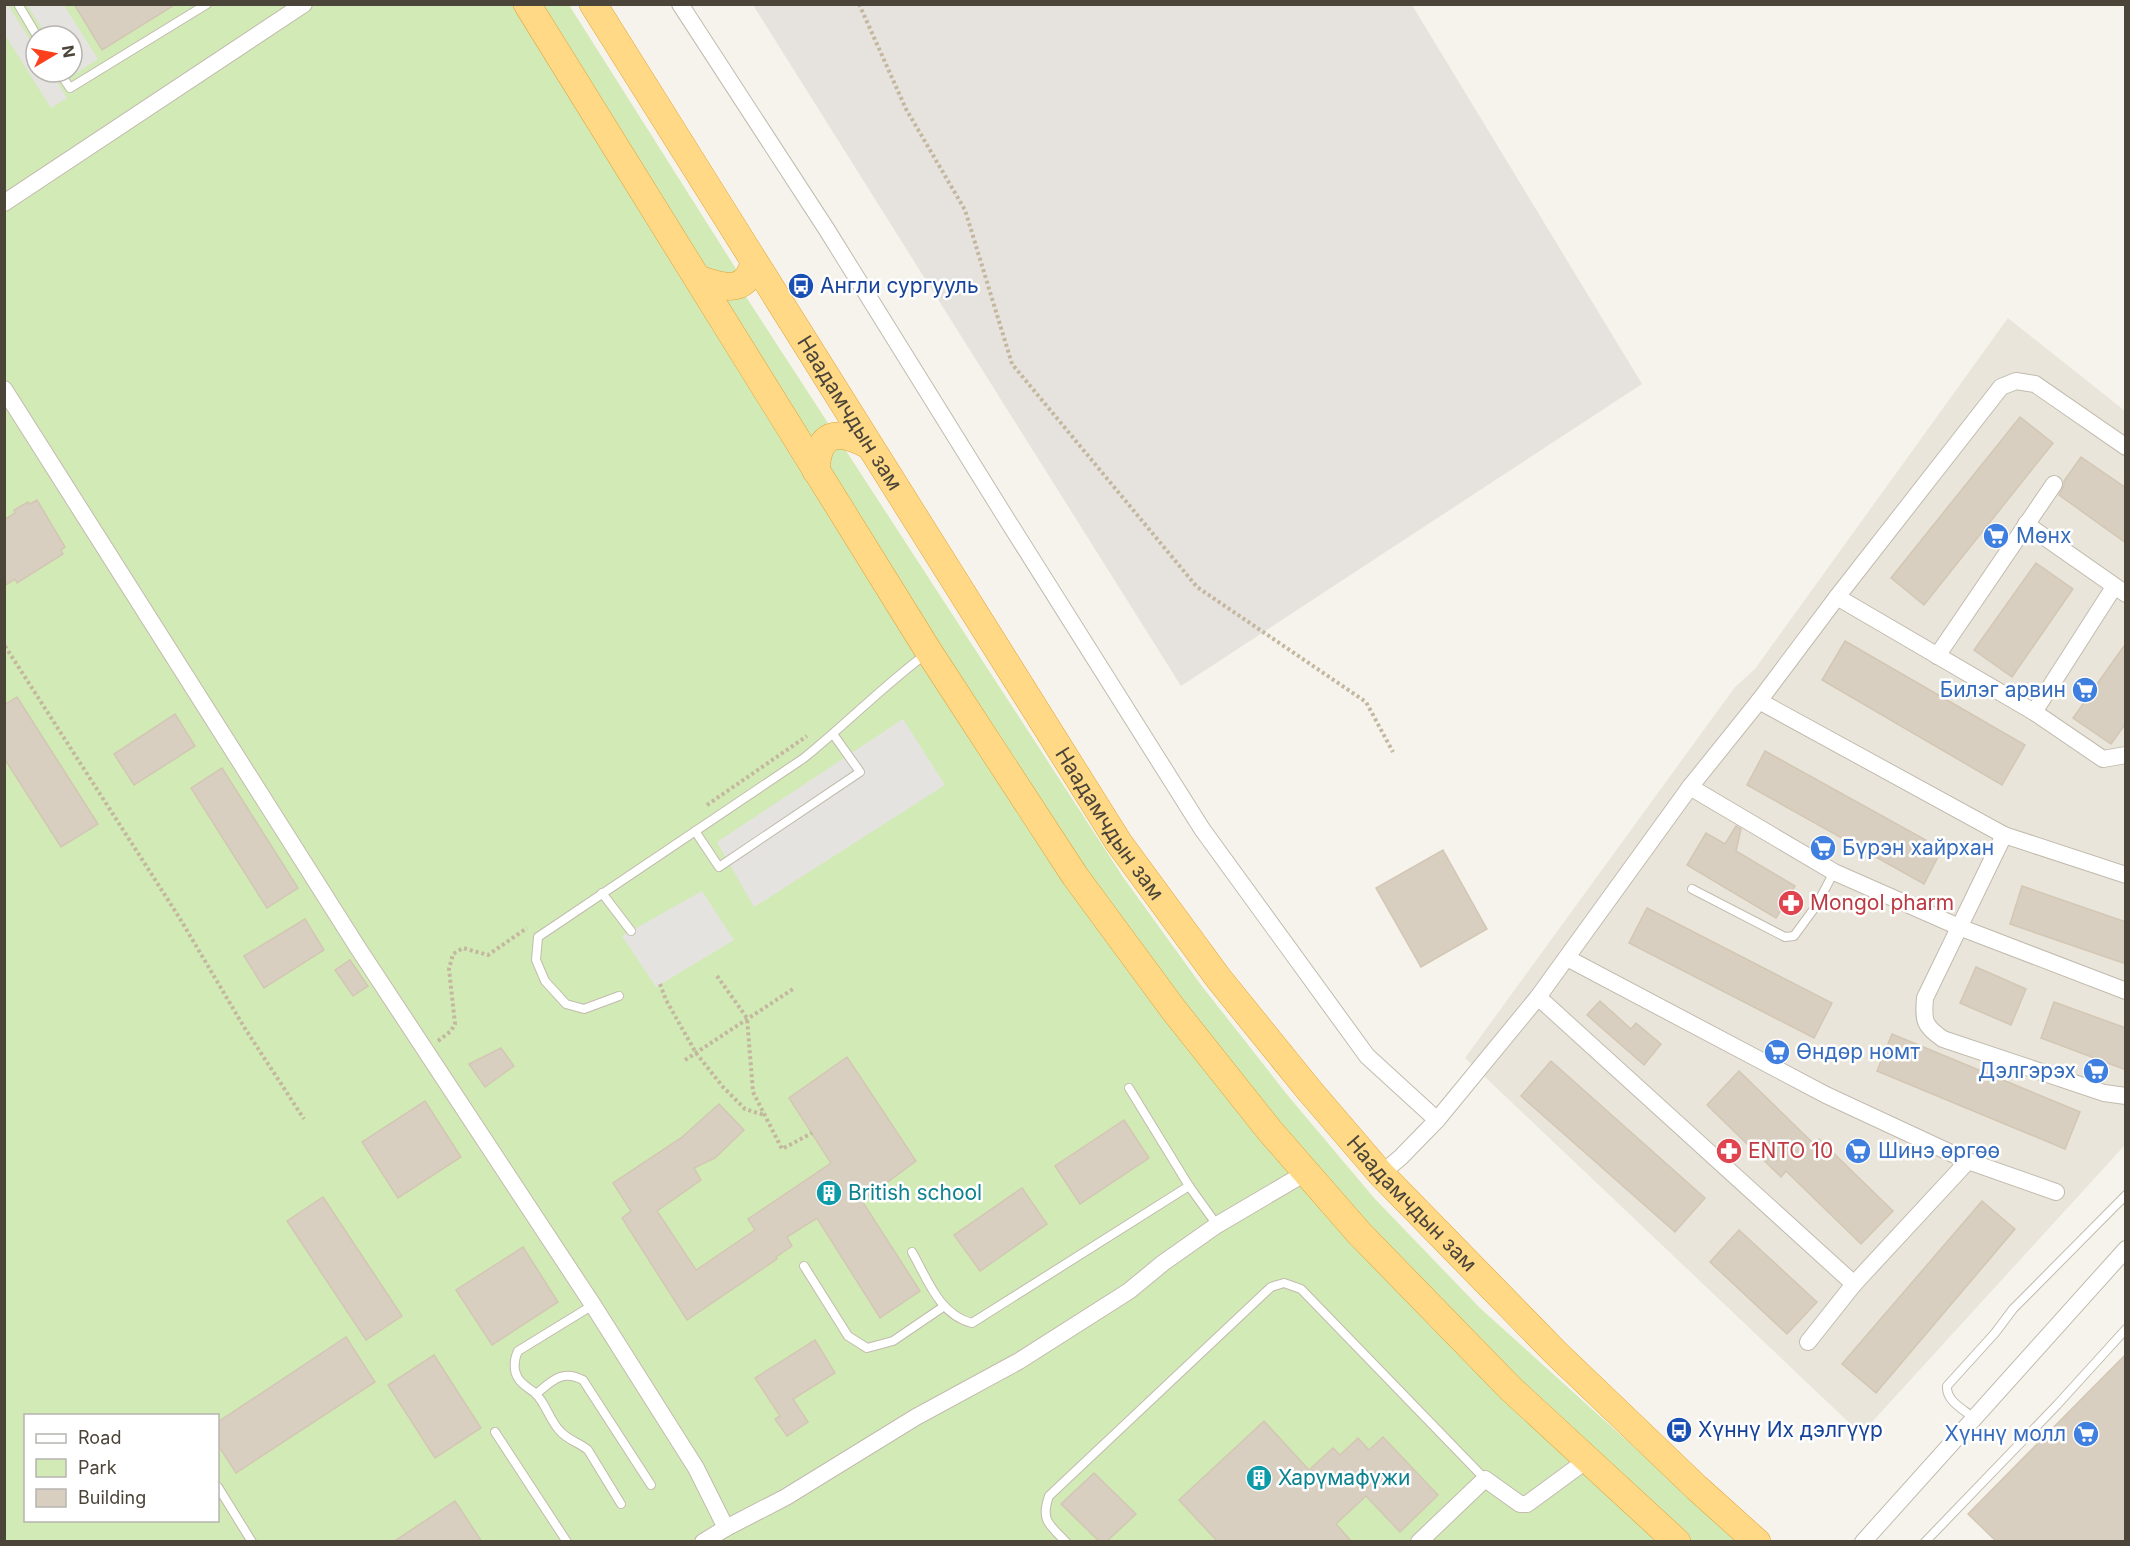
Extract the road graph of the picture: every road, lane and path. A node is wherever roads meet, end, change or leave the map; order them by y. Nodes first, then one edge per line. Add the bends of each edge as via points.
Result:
1 (18, 4) edge
2 (207, 4) edge
3 (304, 4) edge
4 (527, 4) edge
5 (593, 4) edge
6 (680, 4) edge
7 (859, 4) edge
8 (30, 24) edge
9 (84, 79) edge
10 (4, 203) edge
11 (754, 263) junction
12 (698, 279) junction
13 (4, 389) edge
14 (867, 445) junction
15 (2126, 447) edge
16 (816, 471) junction
17 (2054, 484) dead end
18 (2026, 524) junction
19 (2120, 591) edge
20 (1837, 597) junction
21 (5, 646) edge
22 (928, 652) junction
23 (1937, 656) junction
24 (1759, 700) junction
25 (2034, 712) junction
26 (833, 734) junction
27 (1393, 752) dead end
28 (2126, 755) edge
29 (1690, 787) junction
30 (695, 831) junction
31 (2004, 834) junction
32 (1834, 872) junction
33 (2126, 875) edge
34 (1692, 889) dead end
35 (602, 893) junction
36 (1959, 927) junction
37 (631, 931) dead end
38 (1567, 958) junction
39 (717, 976) dead end
40 (660, 984) dead end
41 (793, 989) dead end
42 (2126, 991) edge
43 (619, 996) dead end
44 (1538, 997) junction
45 (747, 1018) junction
46 (696, 1053) junction
47 (685, 1060) dead end
48 (1129, 1088) dead end
49 (2126, 1096) edge
50 (764, 1115) junction
51 (304, 1119) dead end
52 (1437, 1120) junction
53 (812, 1133) dead end
54 (1968, 1161) junction
55 (1306, 1173) junction
56 (1381, 1174) junction
57 (1189, 1186) junction
58 (2056, 1192) dead end
59 (2126, 1196) edge
60 (1217, 1225) junction
61 (2126, 1249) edge
62 (912, 1252) dead end
63 (804, 1266) dead end
64 (1854, 1284) junction
65 (592, 1305) junction
66 (943, 1307) junction
67 (2126, 1329) edge
68 (1808, 1342) dead end
69 (536, 1394) junction
70 (1974, 1418) junction
71 (495, 1432) dead end
72 (1587, 1460) junction
73 (1485, 1479) junction
74 (651, 1485) dead end
75 (219, 1489) edge
76 (621, 1504) dead end
77 (726, 1528) junction
78 (1871, 1539) edge
79 (252, 1542) edge
80 (567, 1542) edge
81 (703, 1542) edge
82 (1066, 1542) edge
83 (1419, 1542) edge
84 (1677, 1542) edge
85 (1757, 1542) edge
86 (1925, 1542) edge

1 - 8 lane
2 - 9 lane
3 - 10 street
4 - 12 highway
5 - 11 highway, Наадамчдын зам
6 - 52 street via 827,230 1202,829 1367,1056
7 - 27 path via 906,109 965,210 1012,364 1197,587 1366,702
11 - 12 highway via 751,274 738,286 720,286
11 - 14 highway, Наадамчдын зам
12 - 16 highway
13 - 65 street via 358,948
14 - 16 highway via 843,435 823,441 818,449
14 - 56 highway, Наадамчдын зам via 1119,843 1227,988
15 - 20 street via 2035,384 2016,381 2001,387
16 - 22 highway
17 - 18 street
18 - 19 street
18 - 23 street
19 - 25 street
20 - 23 street
20 - 24 street
21 - 51 path
22 - 26 lane
22 - 55 highway via 1075,876 1173,1009
23 - 25 street
24 - 29 street
24 - 31 street
25 - 28 street via 2103,759
26 - 30 lane
26 - 30 lane via 860,772 718,867
29 - 32 street
29 - 38 street
30 - 35 lane
31 - 33 street
31 - 36 street
32 - 34 lane via 1794,936 1785,937
32 - 36 street
35 - 37 lane
35 - 43 lane via 538,937 536,960 545,981 566,1004 584,1009
36 - 42 street
36 - 49 street via 1925,998 1924,1015 1929,1029 1943,1039 2104,1093
38 - 44 street
38 - 54 street via 1826,1095
39 - 45 path
40 - 46 path
41 - 45 path
44 - 52 street
44 - 64 street
45 - 46 path
45 - 50 path via 753,1092
46 - 47 path
46 - 50 path via 746,1109
48 - 57 lane
50 - 53 path via 782,1149
52 - 56 street
54 - 58 street
54 - 64 street
55 - 60 street
55 - 72 highway via 1511,1389
56 - 85 highway, Наадамчдын зам via 1556,1353
57 - 60 lane
57 - 66 lane via 972,1323
59 - 70 lane via 2013,1309 1947,1386 1949,1398
60 - 77 street via 1129,1291 1019,1360
61 - 70 street
62 - 66 lane
63 - 66 lane via 848,1336 867,1348 893,1341
64 - 68 street
65 - 69 lane via 518,1351 518,1378
65 - 77 street via 696,1468
67 - 86 lane
69 - 74 lane via 564,1375 583,1380
69 - 76 lane via 561,1433 588,1450
70 - 78 street
71 - 80 lane
72 - 73 street via 1527,1504 1520,1504
72 - 84 highway
73 - 82 lane via 1301,1288 1284,1283 1271,1287 1049,1496 1046,1521
73 - 83 street
75 - 79 lane
77 - 81 street

